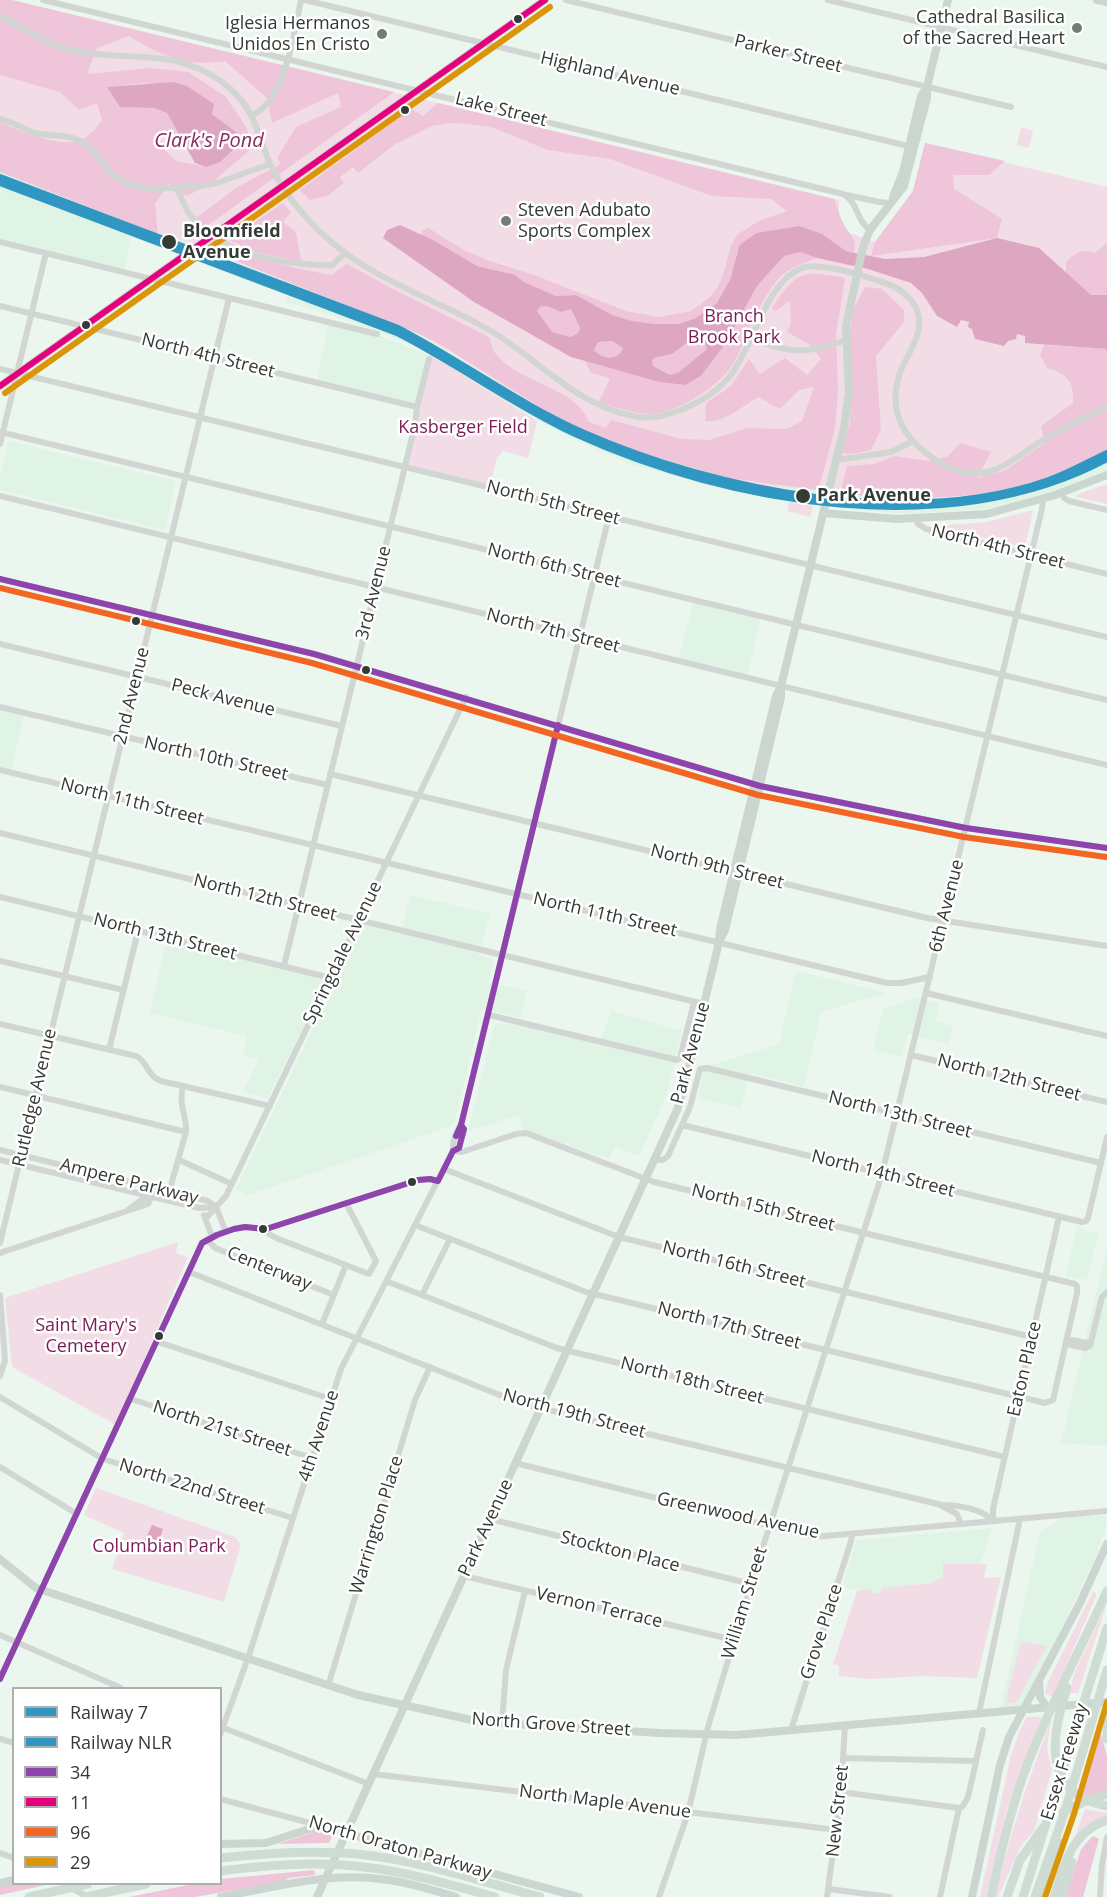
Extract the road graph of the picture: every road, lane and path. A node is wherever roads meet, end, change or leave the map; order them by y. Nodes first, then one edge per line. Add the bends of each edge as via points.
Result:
1 (43, 0) edge
2 (303, 0) edge
3 (545, 0) edge
4 (566, 0) edge
5 (828, 0) edge
6 (948, 0) edge
7 (1097, 0) edge
8 (1107, 2) edge
9 (0, 16) edge
10 (941, 27) junction
11 (483, 44) junction
12 (287, 59) junction
13 (1107, 67) edge
14 (927, 87) junction
15 (417, 90) junction
16 (1011, 107) dead end
17 (252, 114) junction
18 (0, 119) edge
19 (912, 147) junction
20 (270, 164) junction
21 (176, 187) junction
22 (843, 194) junction
23 (890, 203) junction
24 (870, 230) junction
25 (209, 238) junction
26 (0, 242) edge
27 (345, 253) junction
28 (46, 254) junction
29 (152, 279) junction
30 (229, 298) junction
31 (0, 306) edge
32 (32, 313) junction
33 (86, 327) junction
34 (377, 334) dead end
35 (752, 339) junction
36 (846, 340) junction
37 (214, 358) junction
38 (429, 359) dead end
39 (0, 369) edge
40 (18, 374) junction
41 (0, 386) edge
42 (417, 407) junction
43 (1107, 407) edge
44 (200, 418) junction
45 (1, 433) edge
46 (913, 441) junction
47 (0, 444) edge
48 (837, 460) junction
49 (405, 467) junction
50 (1107, 475) edge
51 (185, 477) junction
52 (1061, 492) junction
53 (0, 496) edge
54 (1043, 498) junction
55 (824, 510) junction
56 (1107, 510) edge
57 (609, 516) junction
58 (916, 518) junction
59 (390, 527) junction
60 (170, 538) junction
61 (1031, 555) junction
62 (811, 565) junction
63 (1107, 574) edge
64 (594, 576) junction
65 (0, 579) edge
66 (375, 588) junction
67 (152, 615) junction
68 (1017, 615) junction
69 (796, 625) junction
70 (579, 637) junction
71 (1107, 637) edge
72 (0, 644) edge
73 (357, 665) junction
74 (1002, 675) junction
75 (136, 677) junction
76 (781, 686) junction
77 (466, 697) junction
78 (1107, 700) edge
79 (0, 707) edge
80 (558, 725) junction
81 (342, 726) junction
82 (122, 736) junction
83 (988, 736) junction
84 (1107, 765) edge
85 (0, 770) edge
86 (330, 774) junction
87 (327, 785) junction
88 (757, 785) junction
89 (419, 795) junction
90 (108, 796) junction
91 (535, 823) junction
92 (966, 828) junction
93 (0, 833) edge
94 (313, 845) junction
95 (1107, 848) edge
96 (93, 856) junction
97 (387, 863) junction
98 (736, 872) junction
99 (518, 894) junction
100 (0, 897) edge
101 (298, 906) junction
102 (79, 916) junction
103 (359, 920) junction
104 (943, 921) junction
105 (138, 931) junction
106 (719, 942) junction
107 (1107, 946) edge
108 (70, 954) joint
109 (504, 956) junction
110 (0, 961) edge
111 (284, 966) junction
112 (64, 976) junction
113 (929, 977) junction
114 (331, 978) junction
115 (123, 990) junction
116 (926, 992) junction
117 (694, 1002) junction
118 (704, 1004) junction
119 (489, 1015) junction
120 (0, 1024) edge
121 (50, 1036) junction
122 (1107, 1036) edge
123 (109, 1050) junction
124 (911, 1055) junction
125 (700, 1069) joint
126 (183, 1086) junction
127 (0, 1087) edge
128 (35, 1095) junction
129 (1107, 1102) edge
130 (270, 1106) junction
131 (896, 1114) junction
132 (682, 1125) junction
133 (186, 1132) junction
134 (1107, 1137) edge
135 (0, 1150) edge
136 (453, 1151) junction
137 (21, 1155) junction
138 (0, 1160) edge
139 (178, 1160) junction
140 (654, 1160) junction
141 (1101, 1163) junction
142 (19, 1165) junction
143 (444, 1169) junction
144 (882, 1174) junction
145 (645, 1179) junction
146 (438, 1181) junction
147 (232, 1184) junction
148 (154, 1187) junction
149 (130, 1192) junction
150 (170, 1192) junction
151 (152, 1196) junction
152 (346, 1203) junction
153 (133, 1206) junction
154 (216, 1207) junction
155 (199, 1208) junction
156 (126, 1212) junction
157 (1059, 1217) junction
158 (206, 1218) junction
159 (2, 1223) edge
160 (415, 1225) junction
161 (266, 1229) junction
162 (226, 1232) junction
163 (863, 1233) junction
164 (619, 1237) junction
165 (209, 1238) junction
166 (450, 1239) junction
167 (0, 1244) edge
168 (0, 1253) edge
169 (346, 1265) junction
170 (189, 1272) junction
171 (1046, 1277) junction
172 (386, 1281) junction
173 (844, 1291) junction
174 (1106, 1293) edge
175 (593, 1294) junction
176 (0, 1295) edge
177 (334, 1295) junction
178 (422, 1296) junction
179 (1, 1304) edge
180 (322, 1324) junction
181 (1032, 1336) junction
182 (357, 1338) junction
183 (158, 1342) junction
184 (1066, 1342) junction
185 (826, 1350) junction
186 (567, 1351) junction
187 (430, 1367) junction
188 (0, 1376) edge
189 (0, 1397) edge
190 (1019, 1397) junction
191 (131, 1399) junction
192 (331, 1399) junction
193 (541, 1408) junction
194 (807, 1409) junction
195 (1005, 1457) junction
196 (312, 1458) junction
197 (103, 1459) junction
198 (515, 1463) junction
199 (0, 1467) edge
200 (788, 1468) junction
201 (938, 1504) junction
202 (1107, 1511) edge
203 (77, 1514) junction
204 (293, 1518) junction
205 (490, 1519) junction
206 (1020, 1519) junction
207 (993, 1521) junction
208 (961, 1524) junction
209 (769, 1526) junction
210 (852, 1533) junction
211 (1107, 1544) edge
212 (0, 1559) edge
213 (464, 1576) junction
214 (751, 1584) junction
215 (41, 1590) junction
216 (525, 1591) junction
217 (1107, 1591) edge
218 (1107, 1628) edge
219 (0, 1635) edge
220 (734, 1640) junction
221 (16, 1643) junction
222 (1083, 1644) junction
223 (248, 1658) junction
224 (1107, 1670) edge
225 (1040, 1677) junction
226 (0, 1679) edge
227 (328, 1686) junction
228 (116, 1687) edge
229 (1107, 1702) edge
230 (404, 1706) junction
231 (1047, 1707) junction
232 (1023, 1709) junction
233 (979, 1713) junction
234 (1107, 1717) edge
235 (502, 1723) junction
236 (845, 1725) junction
237 (222, 1730) edge
238 (791, 1730) junction
239 (983, 1730) dead end
240 (706, 1734) junction
241 (1107, 1739) edge
242 (843, 1758) junction
243 (976, 1761) junction
244 (373, 1774) junction
245 (369, 1784) junction
246 (842, 1792) junction
247 (1070, 1794) junction
248 (1107, 1794) edge
249 (222, 1800) edge
250 (1107, 1806) edge
251 (959, 1808) junction
252 (688, 1813) junction
253 (1107, 1822) edge
254 (332, 1828) junction
255 (837, 1830) junction
256 (346, 1833) junction
257 (1107, 1837) edge
258 (222, 1844) edge
259 (222, 1858) edge
260 (222, 1871) edge
261 (326, 1877) junction
262 (66, 1885) edge
263 (83, 1885) edge
264 (141, 1885) edge
265 (829, 1889) junction
266 (1006, 1896) edge
267 (29, 1897) edge
268 (87, 1897) edge
269 (221, 1897) edge
270 (317, 1897) edge
271 (456, 1897) edge
272 (495, 1897) edge
273 (540, 1897) edge
274 (579, 1897) edge
275 (660, 1897) edge
276 (827, 1897) edge
277 (890, 1897) edge
278 (940, 1897) edge
279 (972, 1897) edge
280 (992, 1897) edge
281 (1023, 1897) edge
282 (1035, 1897) edge
283 (1044, 1897) edge
284 (1054, 1897) edge
285 (1062, 1897) edge
286 (1101, 1897) edge

1 - 12 street, Lake Street
2 - 11 street, Highland Avenue
2 - 12 street
3 - 11 main road
4 - 14 street, Parker Street
5 - 10 street
6 - 10 main road, Park Avenue
7 - 8 main road
9 - 17 street via 55,46 101,54 157,57 198,68 220,81
10 - 13 street
10 - 14 main road, Park Avenue
11 - 15 main road
11 - 19 street, Highland Avenue
12 - 15 street, Lake Street
12 - 17 street via 277,88 262,109
14 - 16 street, Parker Street
14 - 19 main road, Park Avenue
15 - 22 street, Lake Street
15 - 25 main road
17 - 20 street
18 - 21 street via 36,133 80,140 122,182 137,187
19 - 23 main road, Park Avenue
20 - 21 street via 217,183
20 - 27 street via 303,214
21 - 25 street via 188,212
22 - 23 street, Lake Street
22 - 24 street via 850,198 860,221
23 - 24 main road, Park Avenue
24 - 36 main road, Park Avenue via 848,310
25 - 27 street via 250,253 296,263 332,265
25 - 29 main road
26 - 28 street
27 - 35 street via 375,274 488,330 586,399 634,417 663,416 705,398 730,376
28 - 29 street
28 - 32 street
29 - 30 street
29 - 33 main road
30 - 34 street
30 - 37 street, 2nd Avenue
31 - 32 street, North 4th Street
32 - 33 street, North 4th Street
32 - 40 street
33 - 37 street, North 4th Street
33 - 40 main road
35 - 36 street via 798,351
35 - 46 street via 778,288 806,267 871,278 900,289 912,301 919,320 896,395 898,417
36 - 48 main road, Park Avenue via 849,399
37 - 42 street, North 4th Street
37 - 44 street, 2nd Avenue
38 - 42 street, 3rd Avenue
39 - 40 street, North 5th Street
40 - 41 main road
40 - 44 street, North 5th Street
40 - 45 street
42 - 49 street, 3rd Avenue
43 - 46 street via 984,472 947,467
44 - 49 street, North 5th Street
44 - 51 street, 2nd Avenue
45 - 47 street
45 - 51 street, North 6th Street
46 - 48 street via 891,452
48 - 55 main road, Park Avenue
49 - 57 street, North 5th Street
49 - 59 street, 3rd Avenue
50 - 52 main road
51 - 59 street, North 6th Street
51 - 60 street, 2nd Avenue
52 - 54 main road
52 - 56 street via 1068,501
53 - 60 street, North 7th Street
54 - 58 main road via 990,514
54 - 61 street, 6th Avenue
55 - 58 main road, North 4th Street
55 - 62 main road, Park Avenue
57 - 62 street, North 5th Street
57 - 64 street, 4th Avenue
58 - 61 street, North 4th Street via 919,526 926,529
59 - 64 street, North 6th Street
59 - 66 street, 3rd Avenue
60 - 66 street, North 7th Street
60 - 67 street, 2nd Avenue
61 - 63 street, North 4th Street
61 - 68 street, 6th Avenue
62 - 68 street, North 5th Street
62 - 69 main road, Park Avenue
64 - 69 street, North 6th Street
64 - 70 street, 4th Avenue
65 - 67 street
66 - 70 street, North 7th Street
66 - 73 street, 3rd Avenue
67 - 73 street
67 - 75 street, 2nd Avenue
68 - 71 street, North 5th Street
68 - 74 street, 6th Avenue
69 - 74 street, North 6th Street
69 - 76 main road, Park Avenue
70 - 76 street, North 7th Street
70 - 80 street, 4th Avenue
72 - 75 street, Peck Avenue
73 - 77 street
73 - 81 street, 3rd Avenue
74 - 78 street, North 6th Street
74 - 83 street, 6th Avenue
75 - 81 street, Peck Avenue
75 - 82 street, 2nd Avenue
76 - 83 street, North 7th Street
76 - 88 main road, Park Avenue via 782,697
77 - 80 street
77 - 89 street, Springdale Avenue
79 - 82 street, North 10th Street
80 - 88 street
80 - 91 street, 4th Avenue
81 - 86 street, 3rd Avenue
82 - 87 street, North 10th Street
82 - 90 street, 2nd Avenue
83 - 84 street, North 7th Street
83 - 92 street, 6th Avenue
85 - 90 street, North 11th Street
86 - 87 street, 3rd Avenue
86 - 89 street, North 9th Street
87 - 94 street, 3rd Avenue
88 - 92 street
88 - 98 main road, Park Avenue
89 - 91 street, North 9th Street
89 - 97 street, Springdale Avenue
90 - 94 street, North 11th Street
90 - 96 street, 2nd Avenue
91 - 98 street, North 9th Street
91 - 99 street, 4th Avenue
92 - 95 street
92 - 104 street, 6th Avenue
93 - 96 street, North 12th Street
94 - 97 street, North 11th Street
94 - 101 street, 3rd Avenue
96 - 101 street, North 12th Street
96 - 102 street, 2nd Avenue
97 - 99 street, North 11th Street
97 - 103 street, Springdale Avenue
98 - 104 street, North 9th Street
98 - 106 main road, Park Avenue
99 - 106 street, North 11th Street
99 - 109 street, 4th Avenue
100 - 102 street, North 13th Street
101 - 103 street, North 12th Street
101 - 111 street, 3rd Avenue
102 - 105 street, North 13th Street
102 - 108 street, 2nd Avenue
103 - 109 street, North 12th Street
103 - 114 street, Springdale Avenue
104 - 107 street, North 9th Street
104 - 113 street, 6th Avenue
105 - 111 street, North 13th Street
105 - 115 street
106 - 113 street, North 11th Street via 887,983
106 - 118 main road, Park Avenue
108 - 112 street, Rutledge Avenue
109 - 117 street, North 12th Street
109 - 119 street, 4th Avenue
110 - 112 street
111 - 114 street, North 13th Street
112 - 115 street
112 - 121 street, Rutledge Avenue
113 - 116 street, 6th Avenue
114 - 130 street, Springdale Avenue
115 - 123 street
116 - 122 street
116 - 124 street, 6th Avenue
117 - 118 street, North 12th Street
117 - 119 street via 677,1060
118 - 140 main road, Park Avenue via 678,1106
119 - 136 street, 4th Avenue
120 - 121 street
121 - 123 street
121 - 128 street, Rutledge Avenue
123 - 126 street via 139,1058 155,1079
124 - 129 street, North 12th Street
124 - 131 street, 6th Avenue
125 - 131 street, North 13th Street
125 - 132 street, Park Avenue
126 - 130 street
126 - 133 street via 181,1104
127 - 128 street
128 - 133 street
128 - 137 street, Rutledge Avenue
130 - 147 street, Springdale Avenue
131 - 141 street, North 13th Street
131 - 144 street, 6th Avenue
132 - 140 street, Park Avenue via 667,1158
132 - 144 street, North 14th Street
133 - 139 street
134 - 141 street
135 - 137 street, Ampere Parkway
136 - 143 street, 4th Avenue
136 - 145 street, North 15th Street via 522,1133
137 - 142 street, Rutledge Avenue
137 - 148 street, Ampere Parkway
138 - 142 street, Ampere Parkway
139 - 147 street
139 - 150 street
140 - 145 main road, Park Avenue
141 - 157 street, North 14th Street via 1088,1218 1085,1221
142 - 149 street, Ampere Parkway
142 - 159 street, Rutledge Avenue
143 - 146 street, 4th Avenue
143 - 164 street, North 16th Street
144 - 157 street, North 14th Street
144 - 163 street, William Street
145 - 163 street, North 15th Street
145 - 164 main road, Park Avenue
146 - 152 street via 418,1180
146 - 160 street, 4th Avenue
147 - 154 street, Springdale Avenue
148 - 150 street, Ampere Parkway
148 - 151 street
149 - 151 street, Ampere Parkway
149 - 153 street
150 - 154 street, Ampere Parkway via 208,1201
151 - 153 street
151 - 155 street, Ampere Parkway
151 - 156 street via 148,1204
152 - 161 street
152 - 169 street via 376,1261 369,1274
153 - 156 street
154 - 155 street, Ampere Parkway
154 - 158 street, Springdale Avenue
154 - 162 street
155 - 158 street
156 - 168 street
157 - 171 street, Eaton Place
158 - 165 street
159 - 167 street, Rutledge Avenue
160 - 166 street, North 17th Street
160 - 172 street, 4th Avenue
161 - 162 street via 245,1227
161 - 169 street via 274,1237
162 - 165 street
163 - 171 street, North 15th Street
163 - 173 street, William Street
164 - 173 street, North 16th Street
164 - 175 main road, Park Avenue
165 - 170 street
165 - 177 street, Centerway via 214,1248
166 - 175 street, North 17th Street
166 - 178 street
169 - 177 street
170 - 180 street, North 19th Street
170 - 183 street
171 - 181 street, Eaton Place
171 - 184 street, North 15th Street via 1077,1287
172 - 178 street, North 18th Street
172 - 182 street, 4th Avenue
173 - 181 street, North 16th Street
173 - 185 street, William Street
174 - 184 street via 1092,1340
175 - 185 street, North 17th Street
175 - 186 main road, Park Avenue
176 - 179 street
177 - 180 street
178 - 186 street, North 18th Street
179 - 188 street via 5,1360
180 - 182 street, North 19th Street
181 - 190 street, Eaton Place
182 - 187 street, North 19th Street
182 - 192 street, 4th Avenue via 340,1369
183 - 191 street
183 - 192 street
184 - 190 street, North 17th Street via 1050,1402
185 - 190 street, North 17th Street
185 - 194 street, William Street
186 - 193 main road, Park Avenue
186 - 194 street, North 18th Street
187 - 193 street, North 19th Street
187 - 227 street, Warrington Place via 415,1400
189 - 197 street, North 22nd Street
190 - 195 street, Eaton Place
191 - 196 street, North 21st Street
191 - 197 street
192 - 196 street, 4th Avenue
193 - 198 main road, Park Avenue
193 - 200 street, North 19th Street
194 - 195 street, North 18th Street
194 - 200 street, William Street
195 - 207 street, Eaton Place
196 - 204 street, 4th Avenue
197 - 203 street
197 - 204 street, North 22nd Street
198 - 205 main road, Park Avenue
198 - 209 street, Greenwood Avenue
199 - 203 street
200 - 201 street, North 19th Street
200 - 209 street, William Street
201 - 207 street, North 19th Street via 982,1513
201 - 208 street, North 19th Street via 957,1514
202 - 206 street, Greenwood Avenue
203 - 215 street
204 - 223 street, 4th Avenue
205 - 213 main road, Park Avenue
205 - 214 street, Stockton Place
206 - 207 street, Greenwood Avenue
206 - 233 street
207 - 208 street, Greenwood Avenue
208 - 210 street, Greenwood Avenue
209 - 210 street, Greenwood Avenue via 814,1537
209 - 214 street, William Street
210 - 238 street, Grove Place
211 - 225 main road
212 - 215 main road, North Grove Street
213 - 216 street, Vernon Terrace
213 - 230 main road, Park Avenue
214 - 220 street, William Street
215 - 221 street
215 - 223 main road, North Grove Street
216 - 220 street, Vernon Terrace
216 - 235 street via 506,1670
217 - 222 highway
218 - 281 highway, Essex Freeway
219 - 221 street
220 - 240 street, William Street
221 - 226 street
221 - 228 street
222 - 250 highway via 1061,1705 1054,1754 1069,1786 1086,1800
222 - 280 highway via 1022,1778
223 - 227 main road, North Grove Street
223 - 237 street, 4th Avenue
224 - 247 highway, Essex Freeway
225 - 231 main road via 1040,1693
225 - 232 main road
227 - 230 main road, North Grove Street
229 - 231 main road, North Grove Street
230 - 235 main road, North Grove Street
230 - 244 main road, Park Avenue
231 - 232 main road, North Grove Street
232 - 233 main road, North Grove Street
232 - 279 main road via 1002,1756
233 - 236 main road, North Grove Street
234 - 241 highway
235 - 240 main road, North Grove Street
236 - 238 main road, North Grove Street
236 - 242 street, New Street
237 - 245 street
238 - 240 main road, North Grove Street
239 - 243 street
240 - 252 street, William Street
242 - 243 street
242 - 246 street, New Street
243 - 251 street via 968,1797
244 - 245 main road, Park Avenue
244 - 252 street, North Maple Avenue
245 - 256 main road, Park Avenue
246 - 251 street
246 - 255 street, New Street
247 - 282 highway, Essex Freeway
247 - 283 highway
248 - 266 highway via 1056,1817 1030,1844 1016,1867
249 - 254 street, North Oraton Parkway
251 - 278 street
252 - 255 street, North Maple Avenue
252 - 275 street, William Street
253 - 284 highway via 1091,1828 1072,1846
253 - 285 highway via 1077,1850
254 - 256 main road, North Oraton Parkway
254 - 258 main road via 309,1829 266,1843
255 - 265 street, New Street
256 - 261 main road, Park Avenue
256 - 274 main road, North Oraton Parkway
257 - 286 street
259 - 273 highway via 293,1852 366,1855 430,1867
260 - 272 highway via 294,1864 356,1866 412,1875
261 - 269 main road, North Oraton Parkway
261 - 270 main road, Park Avenue
261 - 271 main road, North Oraton Parkway via 380,1879
262 - 268 street
263 - 267 highway
264 - 268 highway
265 - 276 street, New Street
265 - 277 street

